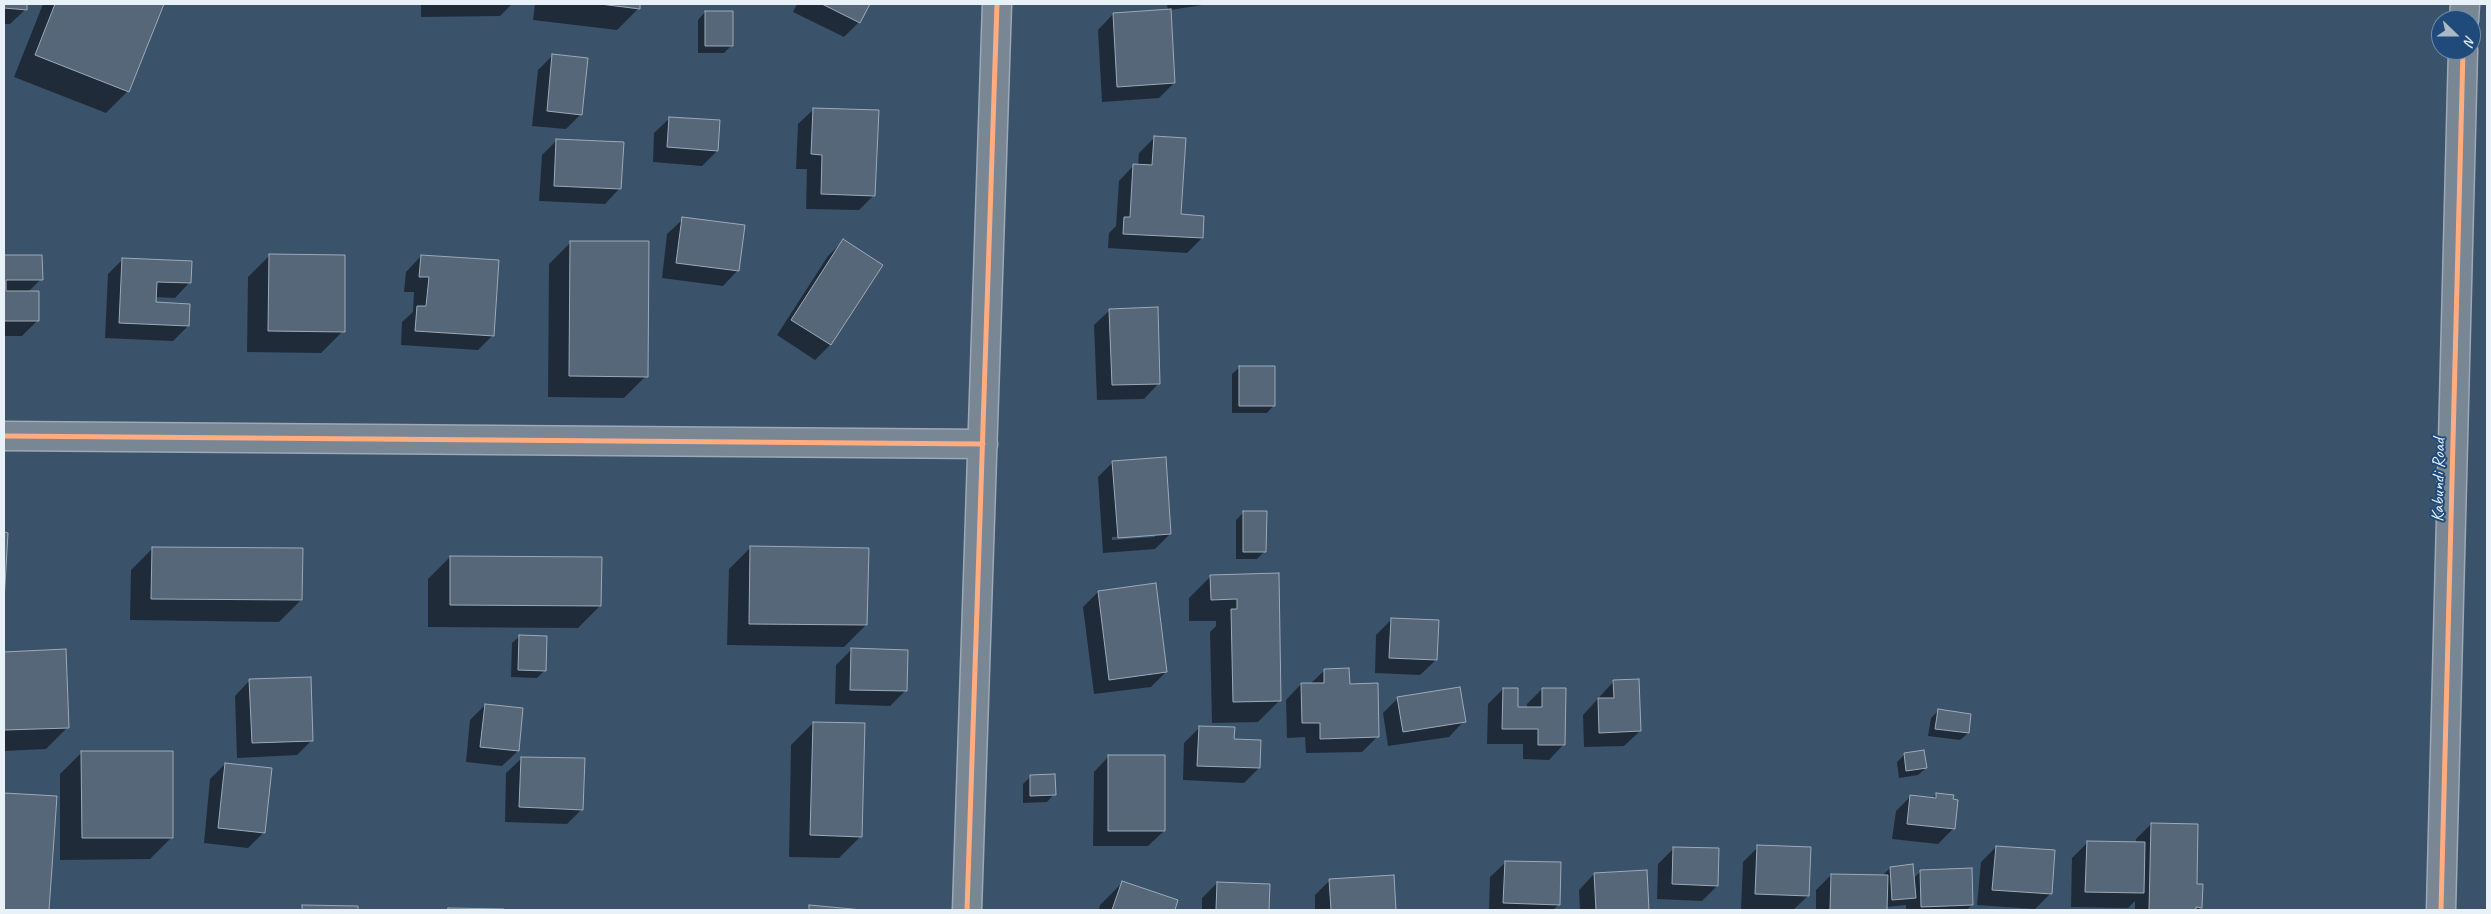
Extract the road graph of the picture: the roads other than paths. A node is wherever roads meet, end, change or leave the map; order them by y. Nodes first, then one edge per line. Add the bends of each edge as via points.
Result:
1 (997, 4) edge
2 (2464, 60) edge
3 (4, 436) edge
4 (983, 444) junction
5 (966, 910) edge
6 (2441, 910) edge

1 - 4 street
2 - 6 street, Kabundi Road
3 - 4 street
4 - 5 street

